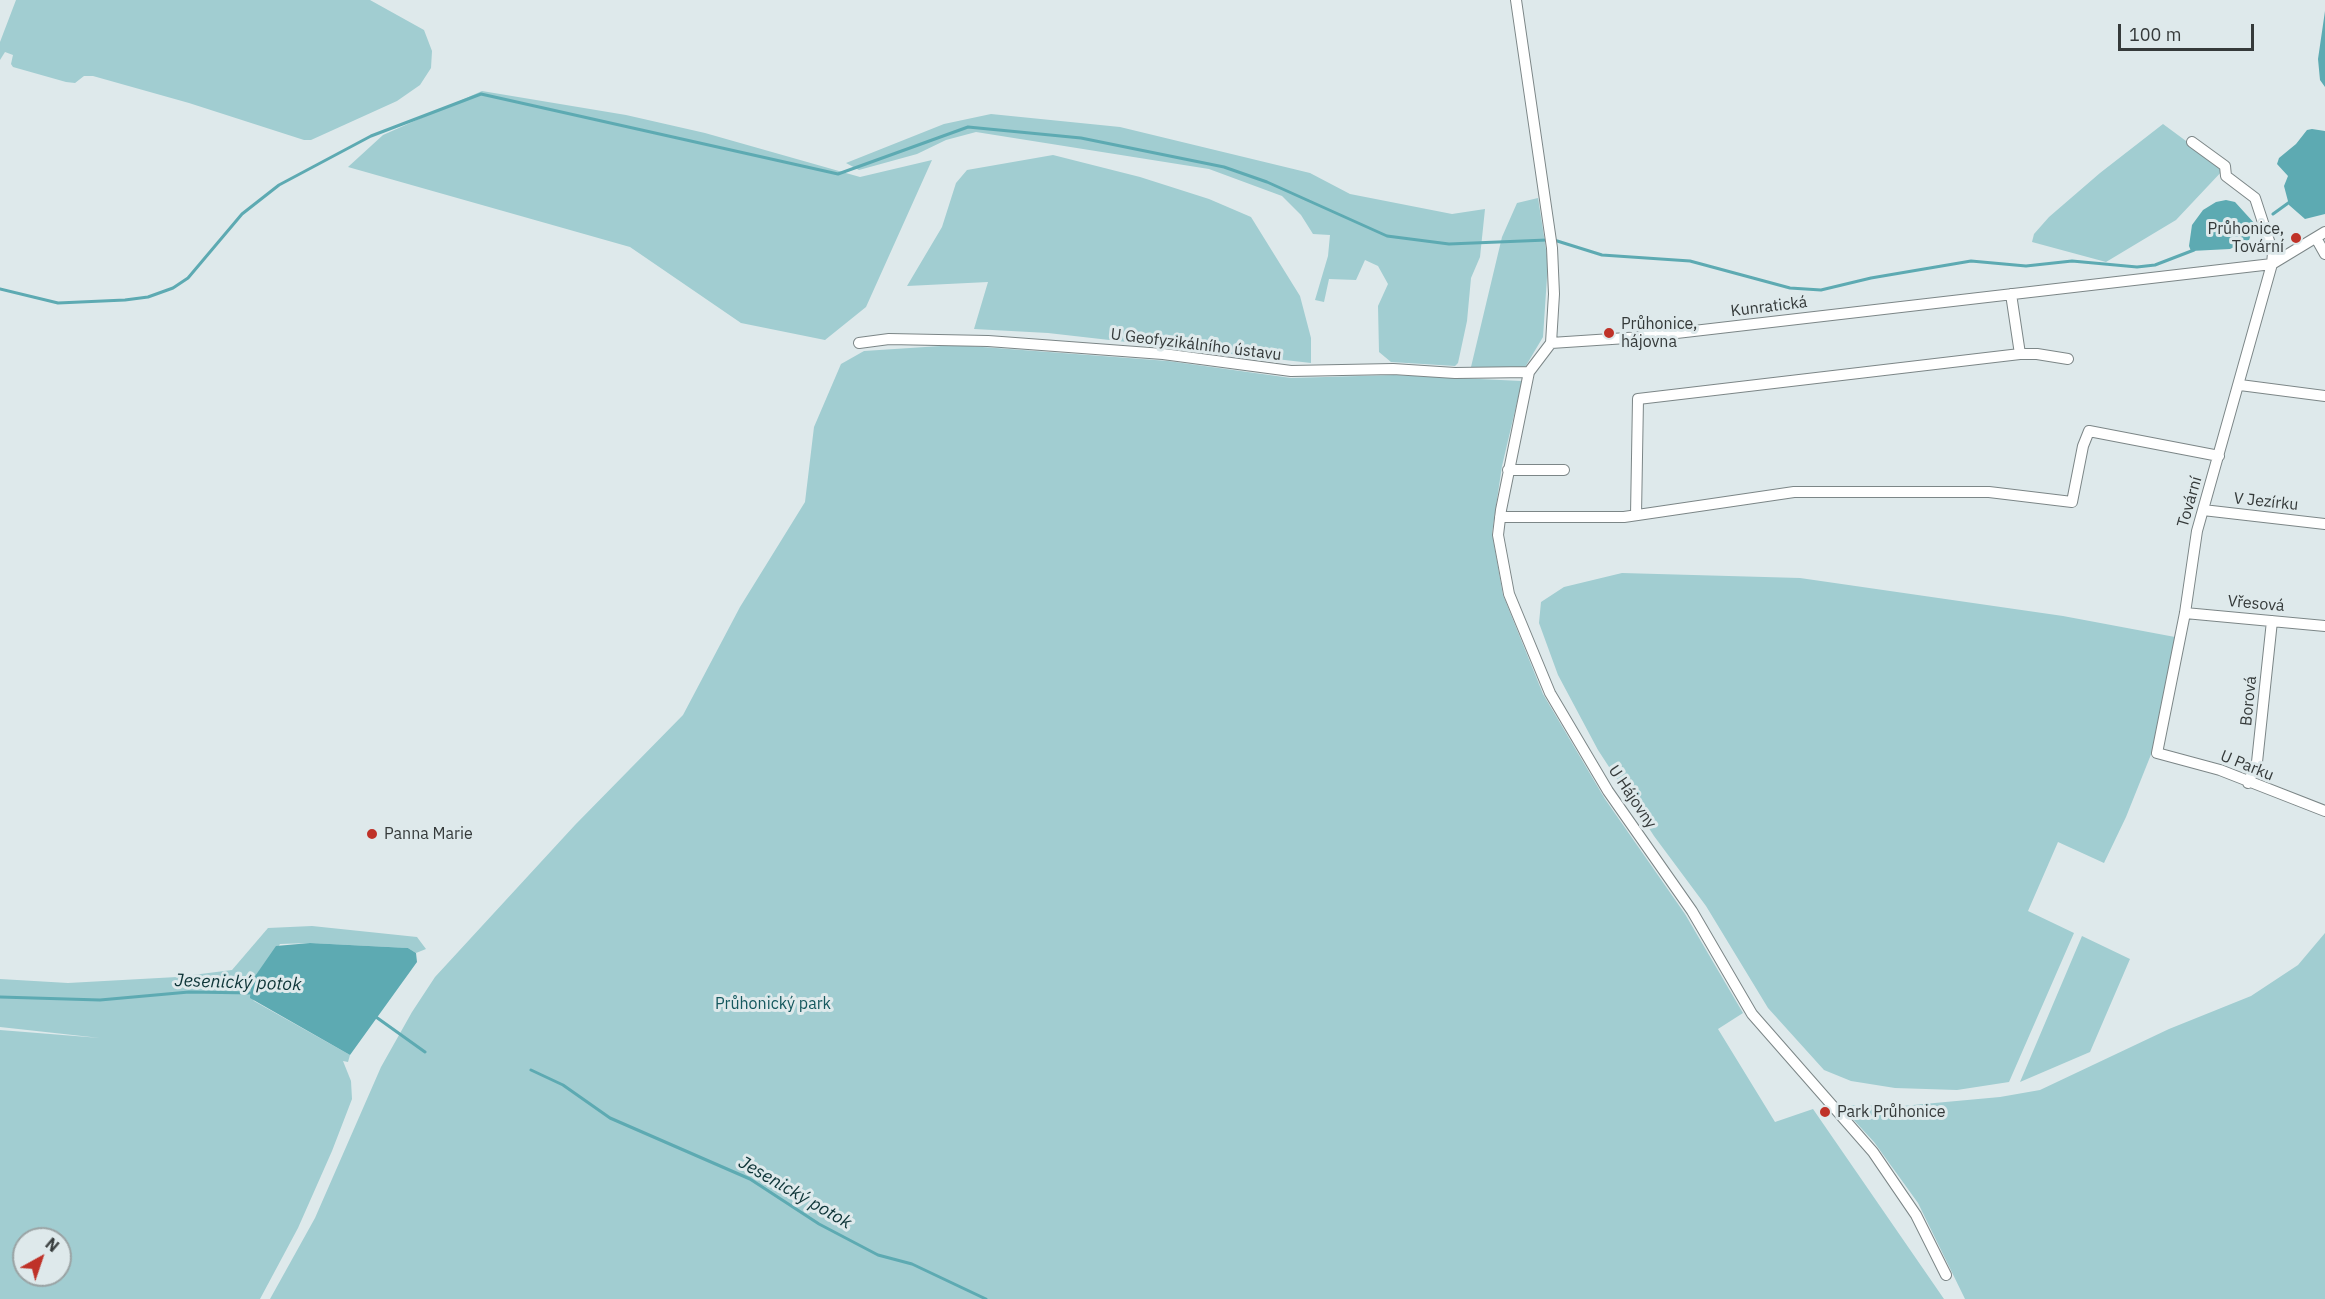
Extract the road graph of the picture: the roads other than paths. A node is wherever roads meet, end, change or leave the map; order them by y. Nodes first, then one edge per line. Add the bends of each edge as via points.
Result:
1 (1516, 0) edge
2 (2192, 142) dead end
3 (2321, 235) edge
4 (2325, 254) edge
5 (2272, 264) junction
6 (2011, 294) junction
7 (859, 343) dead end
8 (1551, 343) junction
9 (2020, 354) junction
10 (2068, 359) dead end
11 (1529, 372) junction
12 (2240, 385) junction
13 (2325, 396) edge
14 (2219, 456) junction
15 (1508, 470) junction
16 (1564, 470) dead end
17 (2203, 510) junction
18 (1636, 515) junction
19 (1500, 517) junction
20 (2325, 524) edge
21 (2185, 613) junction
22 (2272, 621) junction
23 (2325, 626) edge
24 (2157, 753) joint
25 (2248, 783) junction
26 (2325, 811) edge
27 (1946, 1275) dead end

1 - 8 street via 1552,248
2 - 5 street via 2224,166 2226,176 2255,198 2273,253
3 - 4 street
3 - 5 street, Kunratická
5 - 6 street, Kunratická
5 - 12 street, Tovární
6 - 8 street, Kunratická via 1598,342
6 - 9 street
7 - 11 street, U Geofyzikálního ústavu via 889,339 1000,342 1163,354 1291,371
8 - 11 street, U Hájovny
9 - 10 street
9 - 18 street via 1638,399
11 - 15 street, U Hájovny
12 - 13 street
12 - 14 street, Tovární
14 - 17 street, Tovární
14 - 18 street via 2089,431 2072,502 1989,492 1794,492
15 - 16 street
15 - 19 street, U Hájovny
17 - 20 street, V Jezírku
17 - 21 street, Tovární via 2189,570
18 - 19 street
19 - 27 street, U Hájovny via 1498,535 1509,594 1550,693 1608,791 1692,911 1752,1014 1873,1152 1916,1215
21 - 22 street, Vřesová
21 - 24 street, Tovární
22 - 23 street, Vřesová
22 - 25 street, Borová via 2258,762
24 - 25 street, U Parku via 2220,770
25 - 26 street, U Parku

